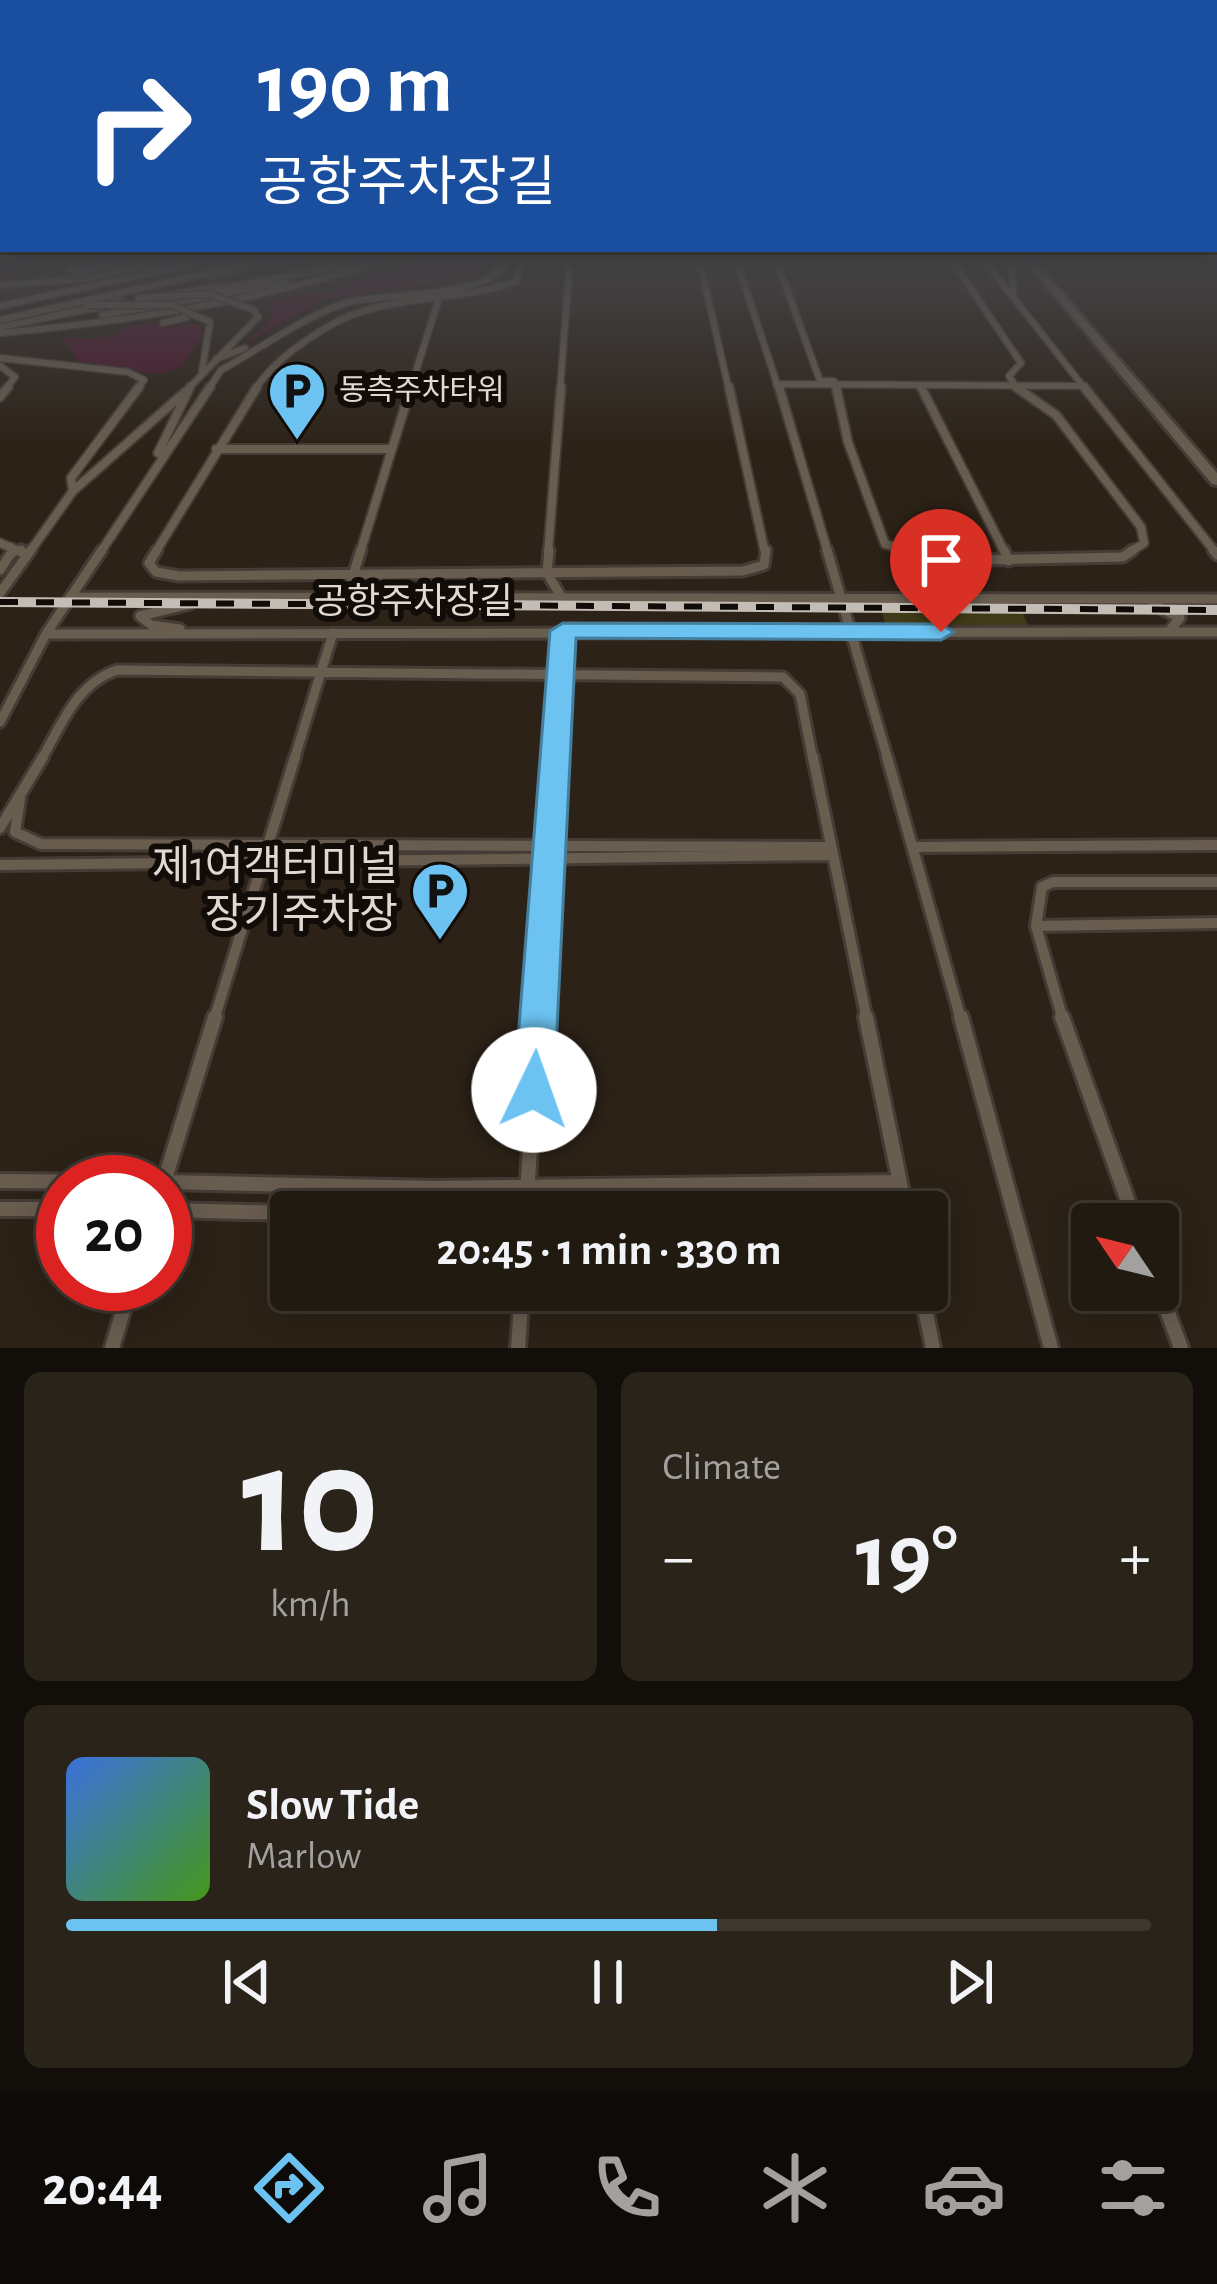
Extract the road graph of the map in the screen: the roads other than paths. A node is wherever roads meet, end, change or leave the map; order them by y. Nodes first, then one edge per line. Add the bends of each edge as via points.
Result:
1 (32, 322) edge
2 (99, 322) edge
3 (168, 322) edge
4 (210, 322) edge
5 (255, 322) edge
6 (291, 322) edge
7 (306, 322) edge
8 (343, 322) edge
9 (432, 322) edge
10 (565, 322) edge
11 (714, 322) edge
12 (759, 322) edge
13 (797, 322) edge
14 (993, 322) edge
15 (1036, 322) edge
16 (1082, 322) edge
17 (163, 323) dead end
18 (0, 326) edge
19 (216, 359) junction
20 (0, 362) edge
21 (202, 370) junction
22 (776, 384) junction
23 (1013, 386) junction
24 (1085, 386) junction
25 (836, 387) junction
26 (921, 387) junction
27 (185, 392) junction
28 (0, 398) edge
29 (216, 449) junction
30 (392, 449) junction
31 (1217, 481) edge
32 (142, 485) junction
33 (73, 491) junction
34 (5, 545) edge
35 (1217, 555) edge
36 (26, 557) junction
37 (1009, 561) junction
38 (0, 570) edge
39 (547, 573) junction
40 (353, 574) junction
41 (0, 593) edge
42 (70, 597) junction
43 (1217, 599) edge
44 (214, 600) junction
45 (346, 600) junction
46 (563, 600) junction
47 (843, 600) junction
48 (1142, 600) junction
49 (563, 631) junction
50 (852, 632) junction
51 (1165, 632) junction
52 (1217, 632) edge
53 (196, 633) junction
54 (333, 633) junction
55 (46, 634) junction
56 (322, 672) junction
57 (560, 673) junction
58 (13, 694) junction
59 (0, 710) edge
60 (0, 722) edge
61 (20, 794) junction
62 (0, 829) edge
63 (267, 845) junction
64 (1217, 845) edge
65 (914, 847) junction
66 (549, 851) junction
67 (832, 851) junction
68 (263, 859) junction
69 (0, 865) edge
70 (1217, 882) edge
71 (1217, 923) edge
72 (1036, 926) junction
73 (172, 1155) edge
74 (0, 1181) edge
75 (36, 1181) edge
76 (192, 1182) edge
77 (899, 1182) junction
78 (528, 1188) junction
79 (528, 1191) edge
80 (901, 1191) edge
81 (1128, 1203) edge
82 (0, 1209) edge
83 (36, 1209) edge
84 (192, 1211) edge
85 (270, 1212) edge
86 (123, 1311) edge
87 (521, 1311) edge
88 (925, 1311) edge
89 (1167, 1311) edge
90 (112, 1348) edge
91 (518, 1348) edge
92 (933, 1348) edge
93 (1051, 1348) edge
94 (1181, 1348) edge

1 - 18 lane
2 - 18 lane
3 - 17 lane
4 - 21 lane, bridge
5 - 19 lane, bridge
6 - 19 lane
7 - 32 lane via 214,377
8 - 29 lane via 271,363
9 - 30 lane
10 - 39 lane
11 - 39 lane via 764,565
12 - 22 lane
13 - 25 lane via 820,380
14 - 23 lane via 1021,363 1010,376
15 - 24 lane
16 - 31 street
19 - 21 lane
20 - 28 lane via 15,377
20 - 33 lane via 144,380 71,478
21 - 27 lane
22 - 25 lane
22 - 47 lane
23 - 24 lane
23 - 26 lane
23 - 37 lane via 1056,415 1145,537 1110,560
24 - 35 lane
25 - 26 lane
25 - 37 lane via 885,544 926,560
26 - 37 lane
27 - 32 lane
27 - 33 lane
29 - 30 lane
29 - 40 lane via 149,563 156,572
30 - 40 lane
32 - 42 lane
33 - 36 lane
34 - 36 lane
34 - 38 lane via 14,551
36 - 41 lane
39 - 40 lane
39 - 46 lane
40 - 45 lane
42 - 44 lane, 공항주차장길
42 - 55 lane
43 - 48 lane, 공항주차장길
44 - 45 lane, 공항주차장길
44 - 53 lane via 140,616
45 - 46 lane, 공항주차장길
46 - 47 lane, 공항주차장길
47 - 48 lane, 공항주차장길
47 - 50 lane
48 - 51 lane via 1180,618
49 - 50 lane, 공항주차장길
49 - 54 lane, 공항주차장길
49 - 57 lane
50 - 51 lane, 공항주차장길
50 - 65 lane
51 - 52 lane, 공항주차장길
53 - 54 lane, 공항주차장길
53 - 55 lane, 공항주차장길
54 - 56 lane
55 - 58 lane
56 - 57 lane
56 - 61 lane via 117,670 94,677
56 - 63 lane
57 - 66 lane
57 - 67 lane via 770,673 793,683
58 - 59 lane
58 - 60 lane
61 - 62 lane
61 - 63 lane via 16,832 41,844
63 - 66 lane
63 - 68 lane
64 - 65 lane
65 - 93 lane
66 - 67 lane
66 - 68 lane
66 - 78 lane
67 - 77 lane
68 - 69 lane
68 - 73 lane
70 - 72 lane via 1053,882 1042,887
71 - 72 lane
72 - 81 lane
74 - 75 lane
76 - 78 lane
77 - 78 lane
77 - 80 lane
78 - 79 lane
82 - 83 lane
84 - 85 lane
86 - 90 lane
87 - 91 lane
88 - 92 lane
89 - 94 lane

